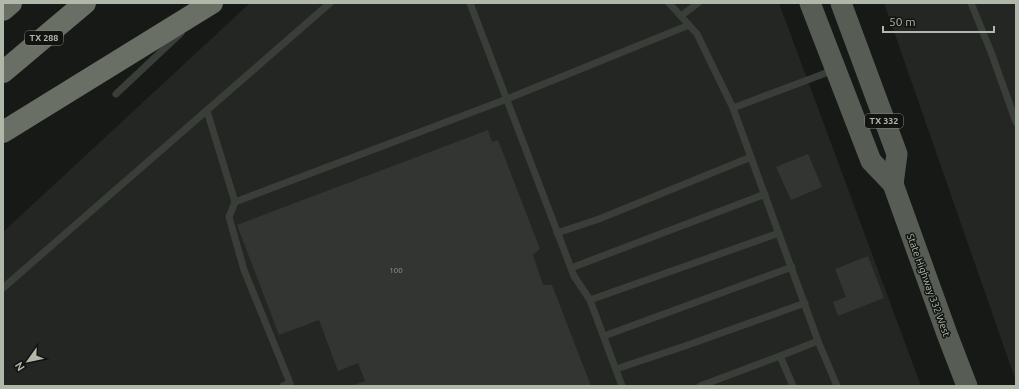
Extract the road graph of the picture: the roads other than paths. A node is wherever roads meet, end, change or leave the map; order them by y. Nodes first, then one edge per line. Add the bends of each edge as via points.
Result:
1 (11, 3) edge
2 (85, 3) edge
3 (213, 3) edge
4 (330, 3) edge
5 (470, 3) edge
6 (669, 3) edge
7 (698, 3) edge
8 (810, 3) edge
9 (841, 3) edge
10 (971, 3) edge
11 (3, 10) edge
12 (681, 16) junction
13 (191, 24) dead end
14 (689, 25) junction
15 (185, 30) dead end
16 (836, 69) junction
17 (3, 72) edge
18 (116, 94) dead end
19 (507, 99) junction
20 (733, 108) junction
21 (207, 111) junction
22 (1016, 122) edge
23 (3, 132) edge
24 (751, 157) junction
25 (893, 184) junction
26 (765, 194) junction
27 (235, 202) junction
28 (557, 232) junction
29 (779, 233) junction
30 (792, 266) junction
31 (571, 268) junction
32 (3, 288) edge
33 (590, 300) junction
34 (805, 303) junction
35 (604, 336) junction
36 (818, 341) junction
37 (780, 356) junction
38 (616, 369) junction
39 (283, 386) edge
40 (622, 386) edge
41 (700, 386) edge
42 (793, 386) edge
43 (837, 386) edge
44 (967, 386) edge

1 - 11 highway
2 - 17 highway, TX 288
3 - 13 lane
3 - 23 highway
4 - 21 lane
5 - 19 lane
6 - 12 lane
7 - 12 lane
8 - 16 main road, State Highway 332 West / TX 332
9 - 25 main road, State Highway 332 West / TX 332 via 897,154
10 - 22 lane
12 - 14 lane
14 - 19 lane
14 - 20 lane via 697,34
15 - 18 lane
16 - 20 lane
16 - 25 main road, State Highway 332 West / TX 332 via 871,161
19 - 27 lane
19 - 28 lane
20 - 24 lane
21 - 27 lane
21 - 32 lane
24 - 26 lane
24 - 28 lane via 599,219
25 - 44 main road, State Highway 332 West / TX 332
26 - 29 lane
26 - 31 lane
27 - 39 lane via 229,217 244,270 290,383
28 - 31 lane
29 - 30 lane
29 - 33 lane
30 - 34 lane
30 - 35 lane
31 - 33 lane
33 - 35 lane
34 - 36 lane
34 - 38 lane
35 - 38 lane
36 - 37 lane
36 - 43 lane
37 - 41 lane
37 - 42 lane
38 - 40 lane

